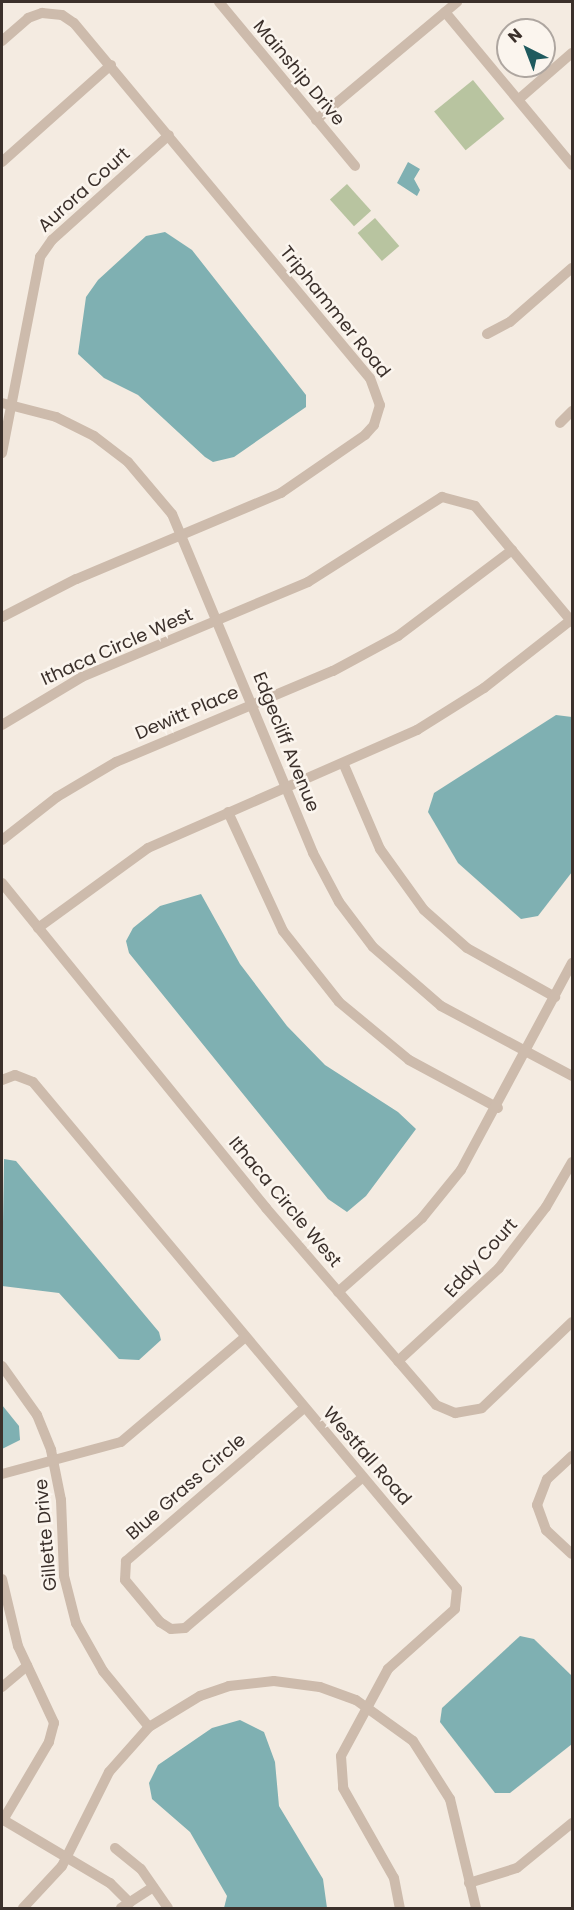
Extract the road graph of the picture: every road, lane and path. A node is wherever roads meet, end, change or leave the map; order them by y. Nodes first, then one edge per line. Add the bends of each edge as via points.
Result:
1 (219, 2) edge
2 (457, 2) edge
3 (445, 12) junction
4 (2, 41) edge
5 (573, 53) edge
6 (111, 66) junction
7 (519, 99) junction
8 (316, 120) junction
9 (169, 135) junction
10 (2, 162) edge
11 (573, 165) edge
12 (355, 166) dead end
13 (573, 268) edge
14 (488, 334) dead end
15 (6, 404) edge
16 (573, 411) edge
17 (560, 423) dead end
18 (2, 453) edge
19 (183, 535) junction
20 (512, 550) junction
21 (2, 615) edge
22 (218, 620) junction
23 (572, 621) edge
24 (252, 704) junction
25 (2, 725) edge
26 (344, 765) junction
27 (286, 788) junction
28 (228, 812) junction
29 (2, 840) edge
30 (2, 883) edge
31 (38, 928) junction
32 (573, 963) edge
33 (555, 997) junction
34 (526, 1053) junction
35 (573, 1076) edge
36 (2, 1080) edge
37 (498, 1108) junction
38 (573, 1162) edge
39 (338, 1292) junction
40 (573, 1322) edge
41 (244, 1338) junction
42 (398, 1361) junction
43 (2, 1366) edge
44 (304, 1408) junction
45 (573, 1456) edge
46 (54, 1460) junction
47 (2, 1474) edge
48 (363, 1477) junction
49 (573, 1554) edge
50 (2, 1579) edge
51 (27, 1666) junction
52 (2, 1687) edge
53 (367, 1705) junction
54 (149, 1727) junction
55 (2, 1820) edge
56 (573, 1823) edge
57 (115, 1848) dead end
58 (68, 1857) junction
59 (469, 1883) junction
60 (153, 1887) junction
61 (125, 1906) edge
62 (23, 1908) edge
63 (168, 1908) edge
64 (400, 1908) edge
65 (477, 1908) edge

1 - 8 street, Mainship Drive
2 - 3 street
3 - 7 street
3 - 8 street
4 - 6 street, Triphammer Road via 28,18 56,14 75,22
5 - 7 street
6 - 9 street, Triphammer Road
6 - 10 street
7 - 11 street
8 - 12 street, Mainship Drive
9 - 15 street, Aurora Court via 52,240 40,256
9 - 19 street, Triphammer Road via 370,378 380,405 370,430 308,478
13 - 14 street via 510,322
15 - 18 street, Aurora Court
15 - 19 street, Edgecliff Avenue via 72,424 115,451 157,493
16 - 17 street
19 - 21 street, Triphammer Road via 76,579
19 - 22 street, Edgecliff Avenue
20 - 22 street, Ithaca Circle West via 475,506 442,497 338,566
20 - 23 street, Ithaca Circle West
20 - 24 street, Dewitt Place via 398,636 333,671
22 - 24 street, Edgecliff Avenue
22 - 25 street, Ithaca Circle West via 82,677
23 - 26 street via 451,710
24 - 27 street, Edgecliff Avenue
24 - 29 street, Dewitt Place via 116,762 57,797
26 - 27 street
26 - 33 street via 380,849 424,910 467,948
27 - 28 street
27 - 34 street, Edgecliff Avenue via 325,878 373,947 441,1006
28 - 31 street via 121,864
28 - 37 street via 278,922 339,1002 409,1060
30 - 31 street, Ithaca Circle West
31 - 39 street, Ithaca Circle West
32 - 33 street
33 - 34 street
34 - 35 street, Edgecliff Avenue
34 - 37 street
36 - 41 street, Westfall Road via 15,1075 33,1082
37 - 39 street via 436,1202
38 - 42 street, Eddy Court via 546,1207 499,1268
39 - 42 street, Ithaca Circle West
40 - 42 street, Ithaca Circle West via 488,1404 469,1413 436,1405
41 - 44 street, Westfall Road
41 - 46 street via 127,1438
43 - 46 street, Gillette Drive via 37,1415
44 - 48 street, Westfall Road
44 - 48 street, Blue Grass Circle via 126,1561 125,1580 160,1622 171,1629 184,1628
45 - 49 street via 547,1479 537,1505 546,1530
46 - 47 street
46 - 54 street, Gillette Drive via 64,1576 76,1623 103,1671
48 - 53 street, Westfall Road via 454,1583 459,1596 455,1609 393,1664
50 - 51 street via 9,1620
51 - 52 street
51 - 55 street via 52,1709 54,1729
53 - 54 street via 320,1687 251,1682 200,1696
53 - 59 street via 413,1741 440,1778 458,1820
53 - 64 street, Westfall Road via 343,1750 340,1776 394,1878
54 - 58 street via 109,1772
55 - 58 street
56 - 59 street via 517,1868
57 - 60 street via 132,1860
58 - 61 street via 110,1882
58 - 62 street
59 - 65 street
60 - 61 street
60 - 63 street

